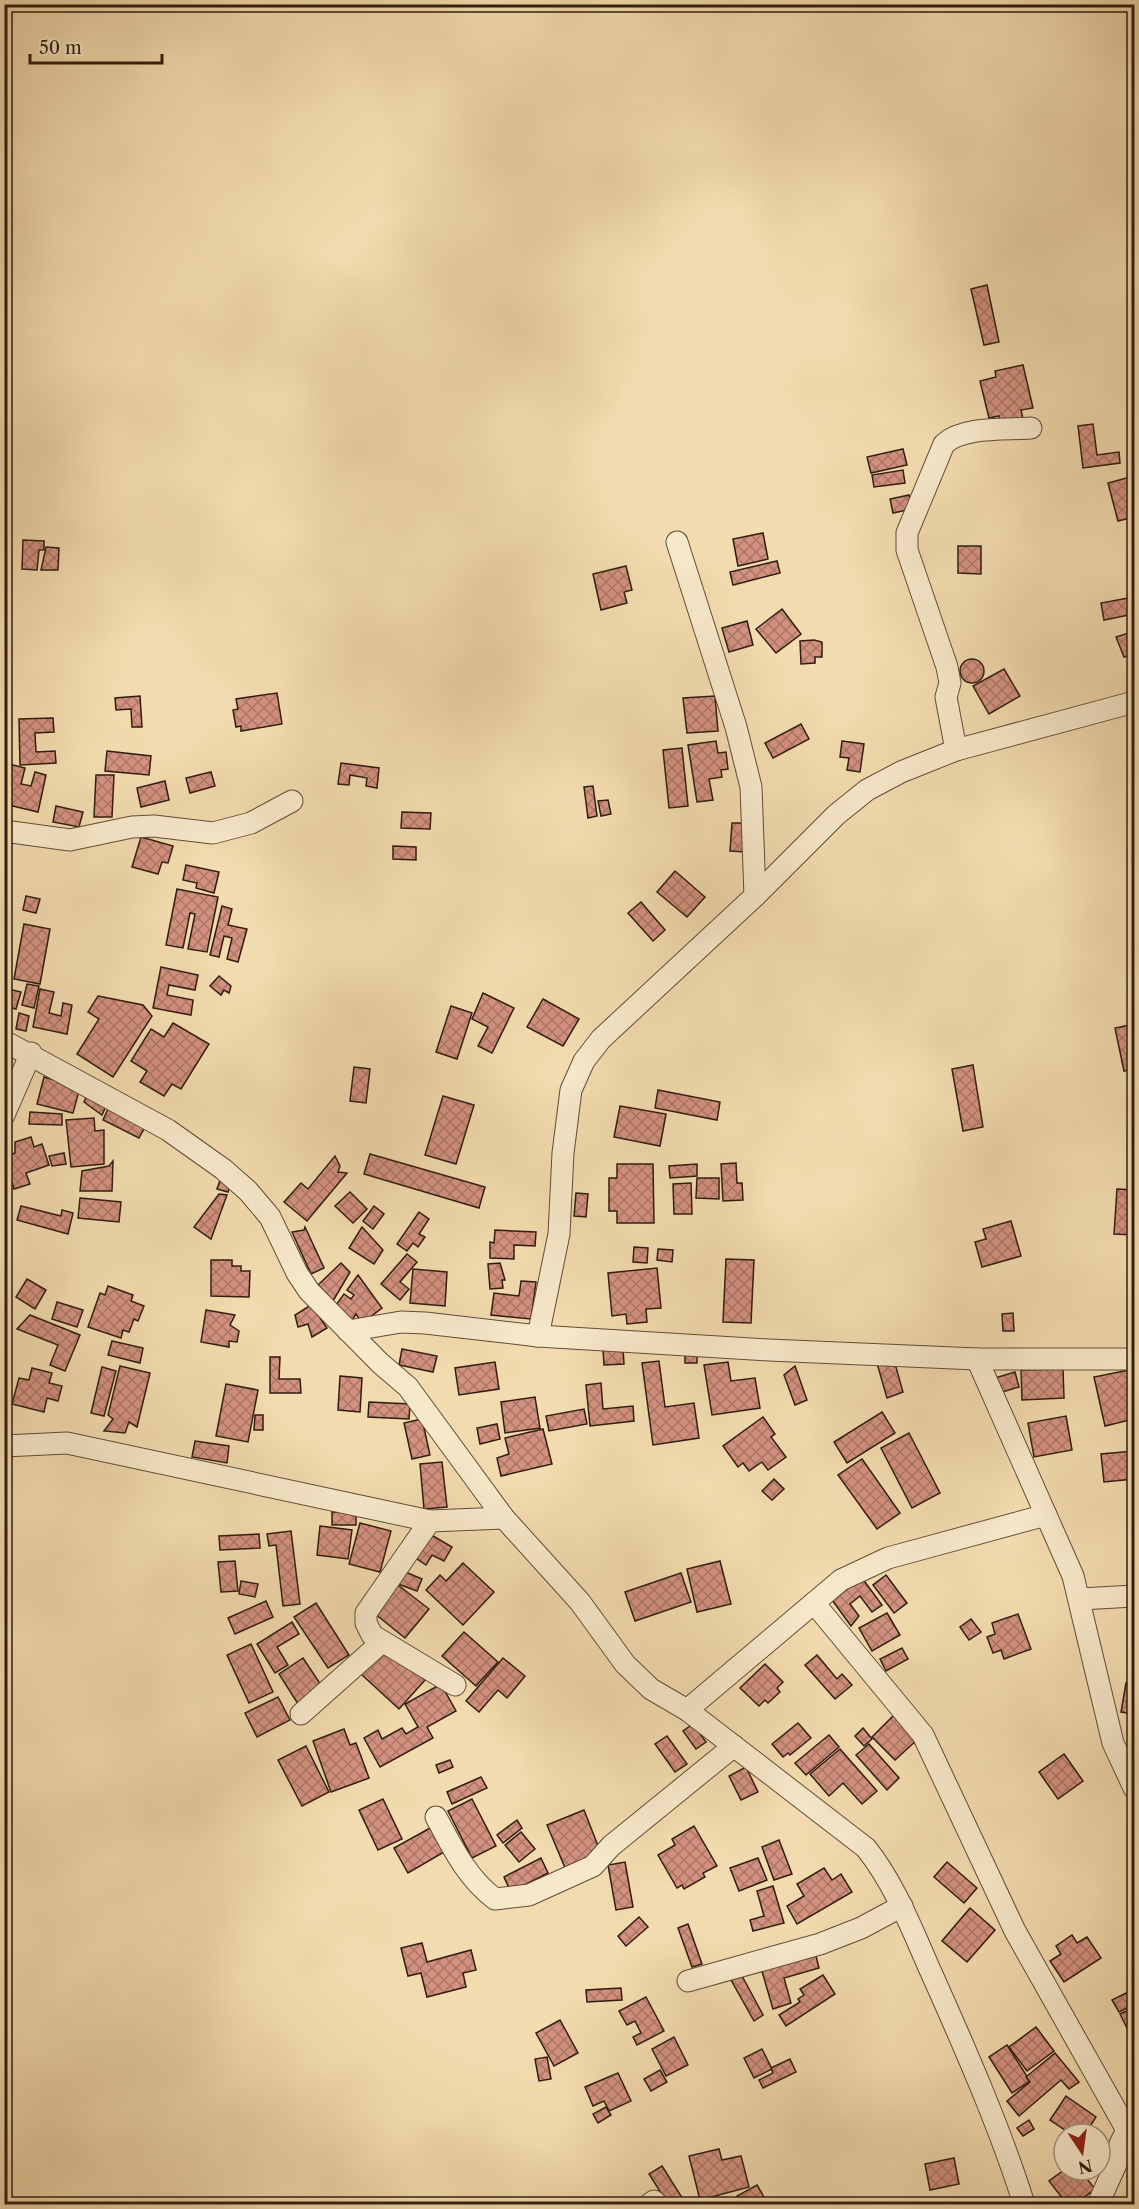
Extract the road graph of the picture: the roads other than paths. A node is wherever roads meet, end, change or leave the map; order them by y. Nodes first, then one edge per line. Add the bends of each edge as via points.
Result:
1 (1031, 428) dead end
2 (677, 542) dead end
3 (1134, 702) edge
4 (956, 750) junction
5 (292, 801) dead end
6 (4, 831) edge
7 (755, 896) junction
8 (4, 1041) edge
9 (31, 1053) junction
10 (4, 1115) edge
11 (348, 1331) junction
12 (538, 1336) junction
13 (977, 1359) junction
14 (1134, 1359) edge
15 (4, 1446) edge
16 (1046, 1515) junction
17 (504, 1518) junction
18 (430, 1521) junction
19 (1134, 1596) edge
20 (1080, 1599) junction
21 (814, 1603) junction
22 (382, 1642) junction
23 (455, 1685) dead end
24 (687, 1710) junction
25 (301, 1713) dead end
26 (735, 1746) junction
27 (1134, 1788) edge
28 (436, 1817) dead end
29 (902, 1906) junction
30 (688, 1982) dead end
31 (1131, 2124) edge
32 (650, 2205) edge
33 (657, 2205) edge
34 (1024, 2205) edge
35 (1098, 2205) edge

1 - 4 street via 951,437 944,444 907,533 907,550 947,667 950,683 946,697
2 - 7 street via 751,787
3 - 4 street
4 - 7 street via 867,790 836,815
5 - 6 street via 251,823 213,833 132,827 69,840
7 - 12 street via 601,1040 584,1061 567,1109 559,1234
8 - 9 street
9 - 10 street
9 - 11 street via 168,1130 232,1176 270,1217 309,1291
11 - 12 street via 401,1322
11 - 17 street via 408,1387
12 - 13 street
13 - 14 street
13 - 16 street
15 - 18 street via 67,1443
16 - 20 street
16 - 21 street via 868,1565 841,1580
17 - 18 street
17 - 24 street via 580,1602 625,1664 651,1689
18 - 22 street via 366,1613 372,1635
19 - 20 street
20 - 27 street via 1113,1743
21 - 24 street
21 - 31 street via 923,1736 1016,1931
22 - 23 street
22 - 25 street
24 - 26 street
26 - 28 street via 611,1846 593,1866 529,1895 495,1899 484,1891 460,1861
26 - 29 street via 866,1848 881,1866
29 - 30 street via 820,1944
29 - 34 street
31 - 35 street
32 - 33 street via 654,2201

